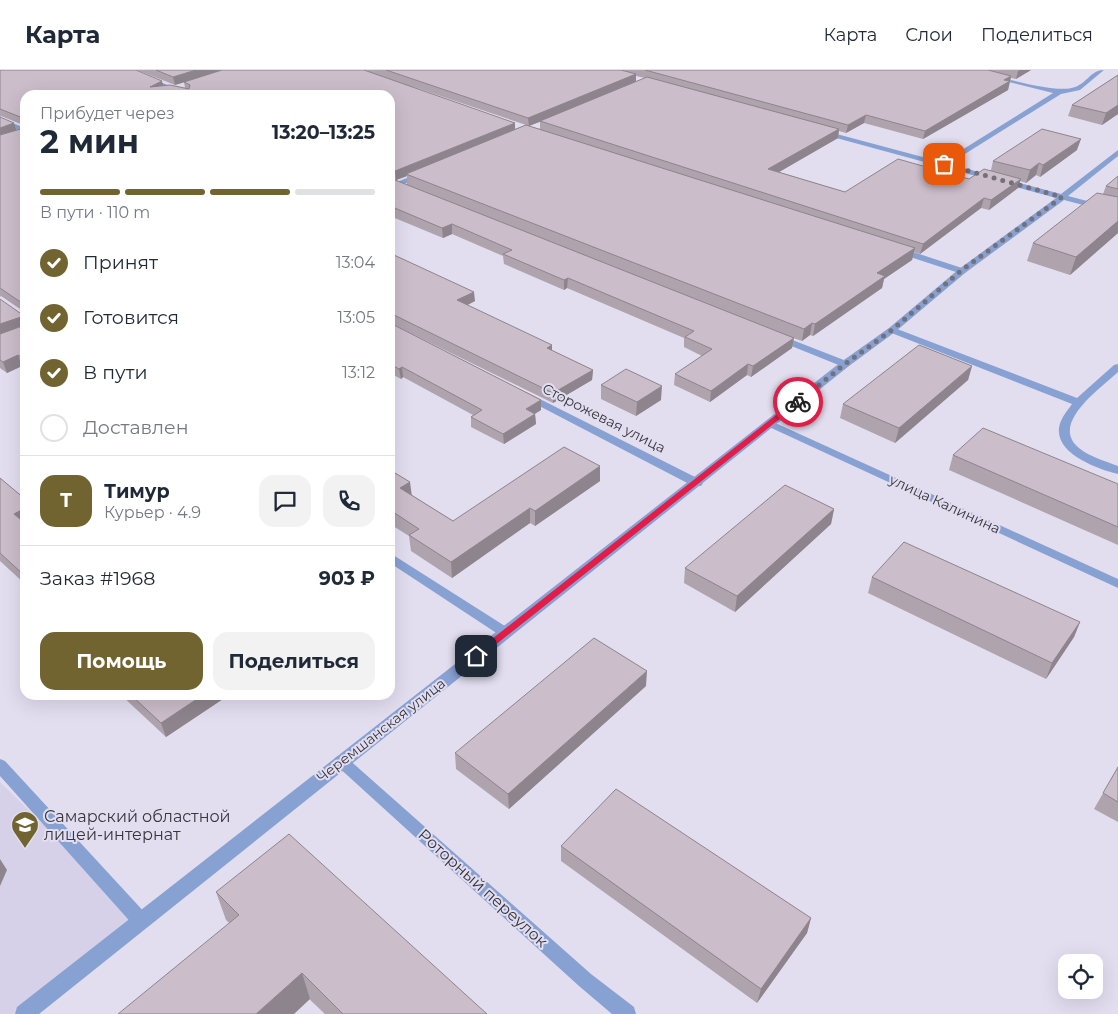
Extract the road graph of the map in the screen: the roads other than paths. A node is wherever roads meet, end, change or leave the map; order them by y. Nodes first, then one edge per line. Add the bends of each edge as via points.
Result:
1 (127, 70) edge
2 (964, 70) edge
3 (1101, 70) edge
4 (185, 87) edge
5 (176, 90) joint
6 (1058, 92) junction
7 (0, 120) edge
8 (813, 129) edge
9 (20, 130) edge
10 (20, 134) edge
11 (17, 136) edge
12 (1118, 152) edge
13 (944, 164) junction
14 (432, 171) edge
15 (396, 186) edge
16 (1062, 197) junction
17 (1118, 212) edge
18 (886, 246) edge
19 (962, 270) junction
20 (892, 330) junction
21 (772, 335) edge
22 (845, 364) junction
23 (1118, 367) edge
24 (513, 389) edge
25 (1078, 403) junction
26 (771, 424) junction
27 (1118, 470) edge
28 (697, 483) junction
29 (395, 560) edge
30 (1118, 584) edge
31 (506, 633) junction
32 (341, 761) junction
33 (0, 765) edge
34 (141, 921) junction
35 (24, 1014) edge
36 (627, 1014) edge

1 - 5 street
2 - 6 street
3 - 6 street via 1078,89
4 - 5 street
6 - 13 street
7 - 9 street
8 - 13 street
10 - 11 street
12 - 16 street, Черемшанская улица
13 - 16 street
14 - 15 street
16 - 17 street
16 - 19 street, Черемшанская улица
18 - 19 street
19 - 20 street, Черемшанская улица
20 - 22 street, Черемшанская улица
20 - 25 street
21 - 22 street
22 - 26 street, Черемшанская улица
23 - 25 street
24 - 28 street, Сторожевая улица
25 - 27 street via 1063,425 1066,442 1073,450
26 - 28 street, Черемшанская улица
26 - 30 street, улица Калинина
28 - 31 street, Черемшанская улица
29 - 31 street
31 - 32 street, Черемшанская улица
32 - 34 street, Черемшанская улица
32 - 36 street, Роторный переулок
33 - 34 street
34 - 35 street, Черемшанская улица

